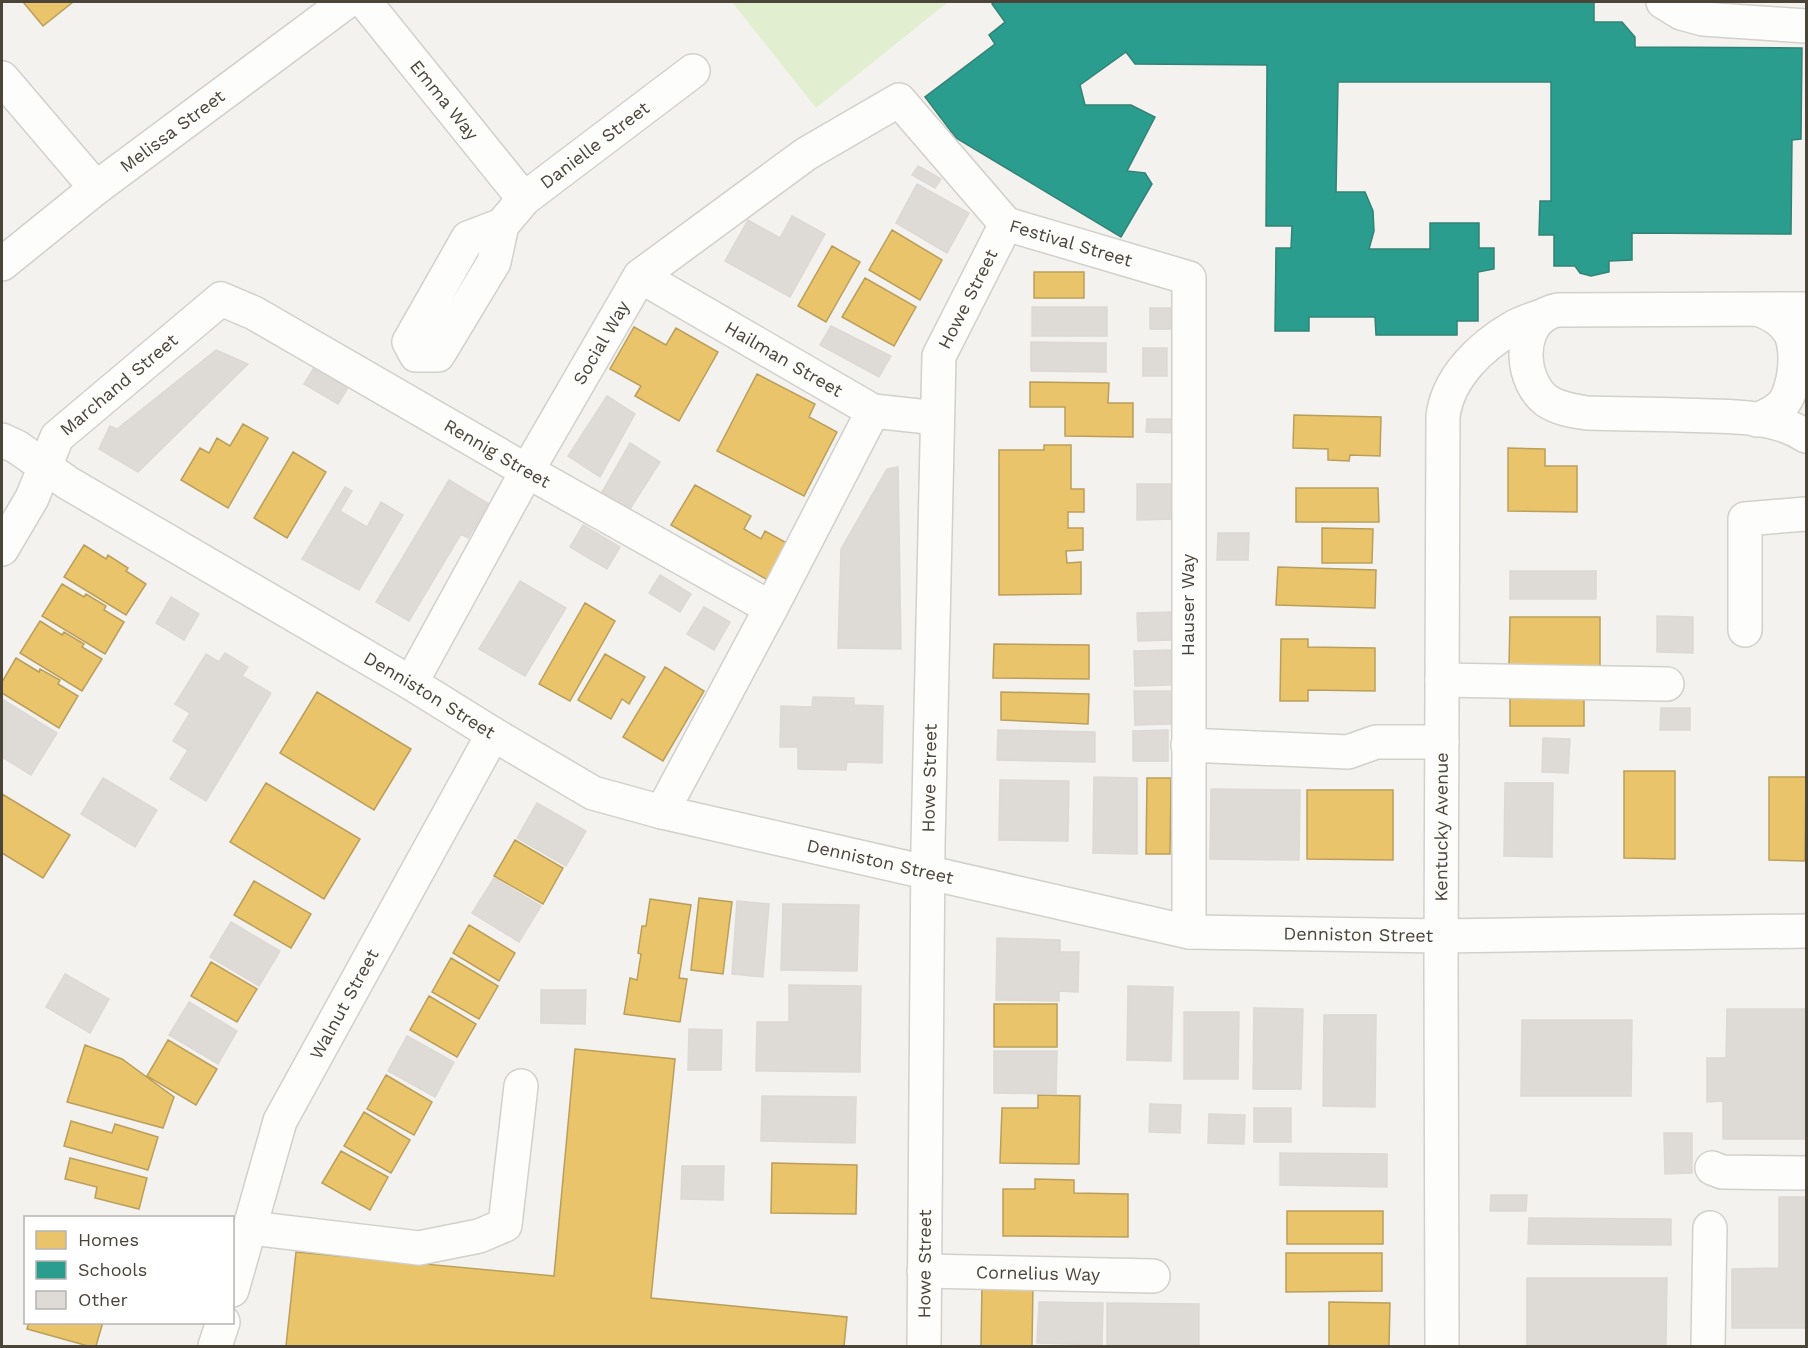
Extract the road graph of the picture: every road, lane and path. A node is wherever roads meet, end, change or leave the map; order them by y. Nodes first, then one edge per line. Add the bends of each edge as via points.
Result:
1 (346, 2) edge
2 (365, 2) edge
3 (1663, 2) edge
4 (1806, 26) edge
5 (693, 71) dead end
6 (2, 78) edge
7 (899, 100) joint
8 (96, 188) junction
9 (524, 199) junction
10 (1006, 224) junction
11 (502, 225) dead end
12 (2, 264) edge
13 (640, 276) junction
14 (1189, 278) joint
15 (221, 299) joint
16 (1806, 309) edge
17 (1760, 310) junction
18 (1544, 315) junction
19 (873, 411) junction
20 (937, 418) junction
21 (1757, 420) junction
22 (1806, 436) edge
23 (2, 440) edge
24 (45, 466) junction
25 (527, 471) junction
26 (1806, 514) edge
27 (2, 549) edge
28 (771, 608) junction
29 (1745, 630) dead end
30 (1442, 680) junction
31 (411, 683) junction
32 (1667, 684) dead end
33 (492, 734) junction
34 (1442, 742) junction
35 (1188, 745) junction
36 (662, 812) junction
37 (928, 872) junction
38 (1806, 931) edge
39 (1189, 932) junction
40 (1441, 936) junction
41 (521, 1086) dead end
42 (1712, 1168) dead end
43 (1806, 1173) edge
44 (251, 1228) junction
45 (1710, 1228) dead end
46 (924, 1271) junction
47 (1153, 1276) dead end
48 (234, 1283) edge
49 (223, 1324) edge
50 (215, 1347) edge
51 (924, 1347) edge
52 (1442, 1347) edge
53 (1708, 1347) edge

1 - 8 street, Melissa Street
2 - 9 street, Emma Way
3 - 4 street via 1681,13 1703,19
5 - 9 street, Danielle Street
6 - 8 street
7 - 10 street, Festival Street
7 - 13 street, Social Way via 806,154
8 - 12 street, Melissa Street
9 - 11 street, Danielle Street
10 - 14 street, Festival Street
10 - 20 street, Howe Street via 939,356
13 - 19 street, Hailman Street
13 - 25 street, Social Way
14 - 35 street, Hauser Way
15 - 24 street, Marchand Street via 57,437
15 - 25 street, Rennig Street via 254,313
16 - 17 street, Kentucky Avenue
17 - 18 street, Kentucky Avenue via 1580,308
17 - 21 street via 1776,318 1791,333 1794,373 1791,391 1783,405
18 - 21 street via 1534,327 1525,352 1531,378 1548,401 1587,413
18 - 30 street, Kentucky Avenue via 1515,326 1488,345 1464,368 1444,402
19 - 20 street, Hailman Street
19 - 28 street
20 - 37 street, Howe Street
21 - 22 street via 1779,424
23 - 24 street, Denniston Street
24 - 27 street, Marchand Street via 32,498
24 - 31 street, Denniston Street
25 - 28 street, Rennig Street
25 - 31 street, Social Way
26 - 29 street via 1745,519
28 - 36 street
30 - 32 street
30 - 34 street, Kentucky Avenue
31 - 33 street, Denniston Street
33 - 36 street, Denniston Street via 593,793
33 - 44 street, Walnut Street via 280,1121
34 - 35 street via 1376,742 1348,752
34 - 40 street, Kentucky Avenue
35 - 39 street, Hauser Way
36 - 37 street, Denniston Street
37 - 39 street, Denniston Street
37 - 46 street, Howe Street
38 - 40 street, Denniston Street
39 - 40 street, Denniston Street
40 - 52 street, Kentucky Avenue
41 - 44 street via 505,1225 479,1236 419,1248
42 - 43 street via 1722,1172
44 - 48 street, Walnut Street
45 - 53 street
46 - 47 street, Cornelius Way
46 - 51 street, Howe Street
49 - 50 street

